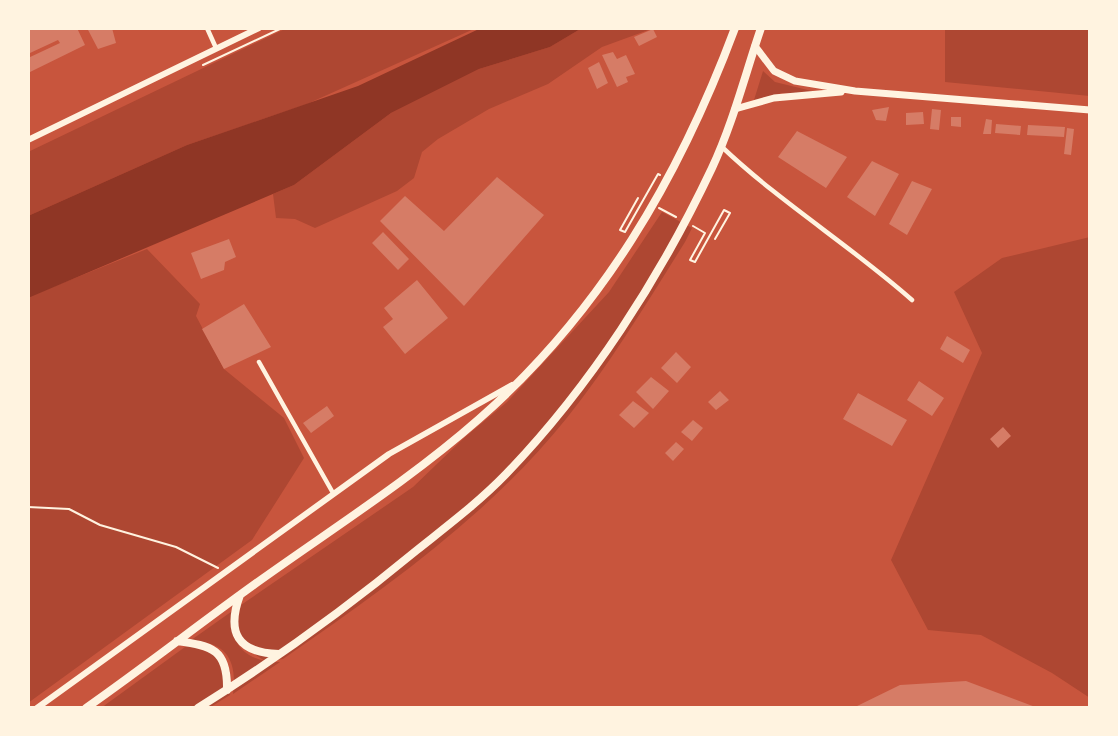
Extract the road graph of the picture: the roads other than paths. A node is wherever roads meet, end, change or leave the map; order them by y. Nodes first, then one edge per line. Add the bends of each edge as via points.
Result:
1 (207, 28) edge
2 (259, 28) edge
3 (735, 28) edge
4 (761, 28) edge
5 (755, 46) junction
6 (216, 48) junction
7 (855, 91) junction
8 (735, 109) junction
9 (1090, 110) edge
10 (28, 140) edge
11 (721, 147) junction
12 (912, 300) dead end
13 (259, 362) dead end
14 (517, 382) junction
15 (333, 493) junction
16 (240, 595) junction
17 (177, 641) junction
18 (281, 654) junction
19 (227, 690) junction
20 (37, 708) edge
21 (86, 708) edge
22 (198, 708) edge

1 - 6 street
2 - 6 main road
3 - 14 highway via 678,163 628,249
4 - 5 highway
5 - 7 main road via 782,77
5 - 8 highway
6 - 10 main road
7 - 8 main road via 774,98
7 - 9 main road
8 - 11 highway
11 - 12 street
11 - 18 highway via 652,277 599,362 556,419 504,476 447,526
13 - 15 street
14 - 15 main road via 408,441
14 - 16 highway via 457,438
15 - 20 main road
16 - 17 highway
16 - 18 highway via 234,619 239,639 252,650
17 - 19 highway via 206,645 219,654 225,664
17 - 21 highway
18 - 19 highway
19 - 22 highway

